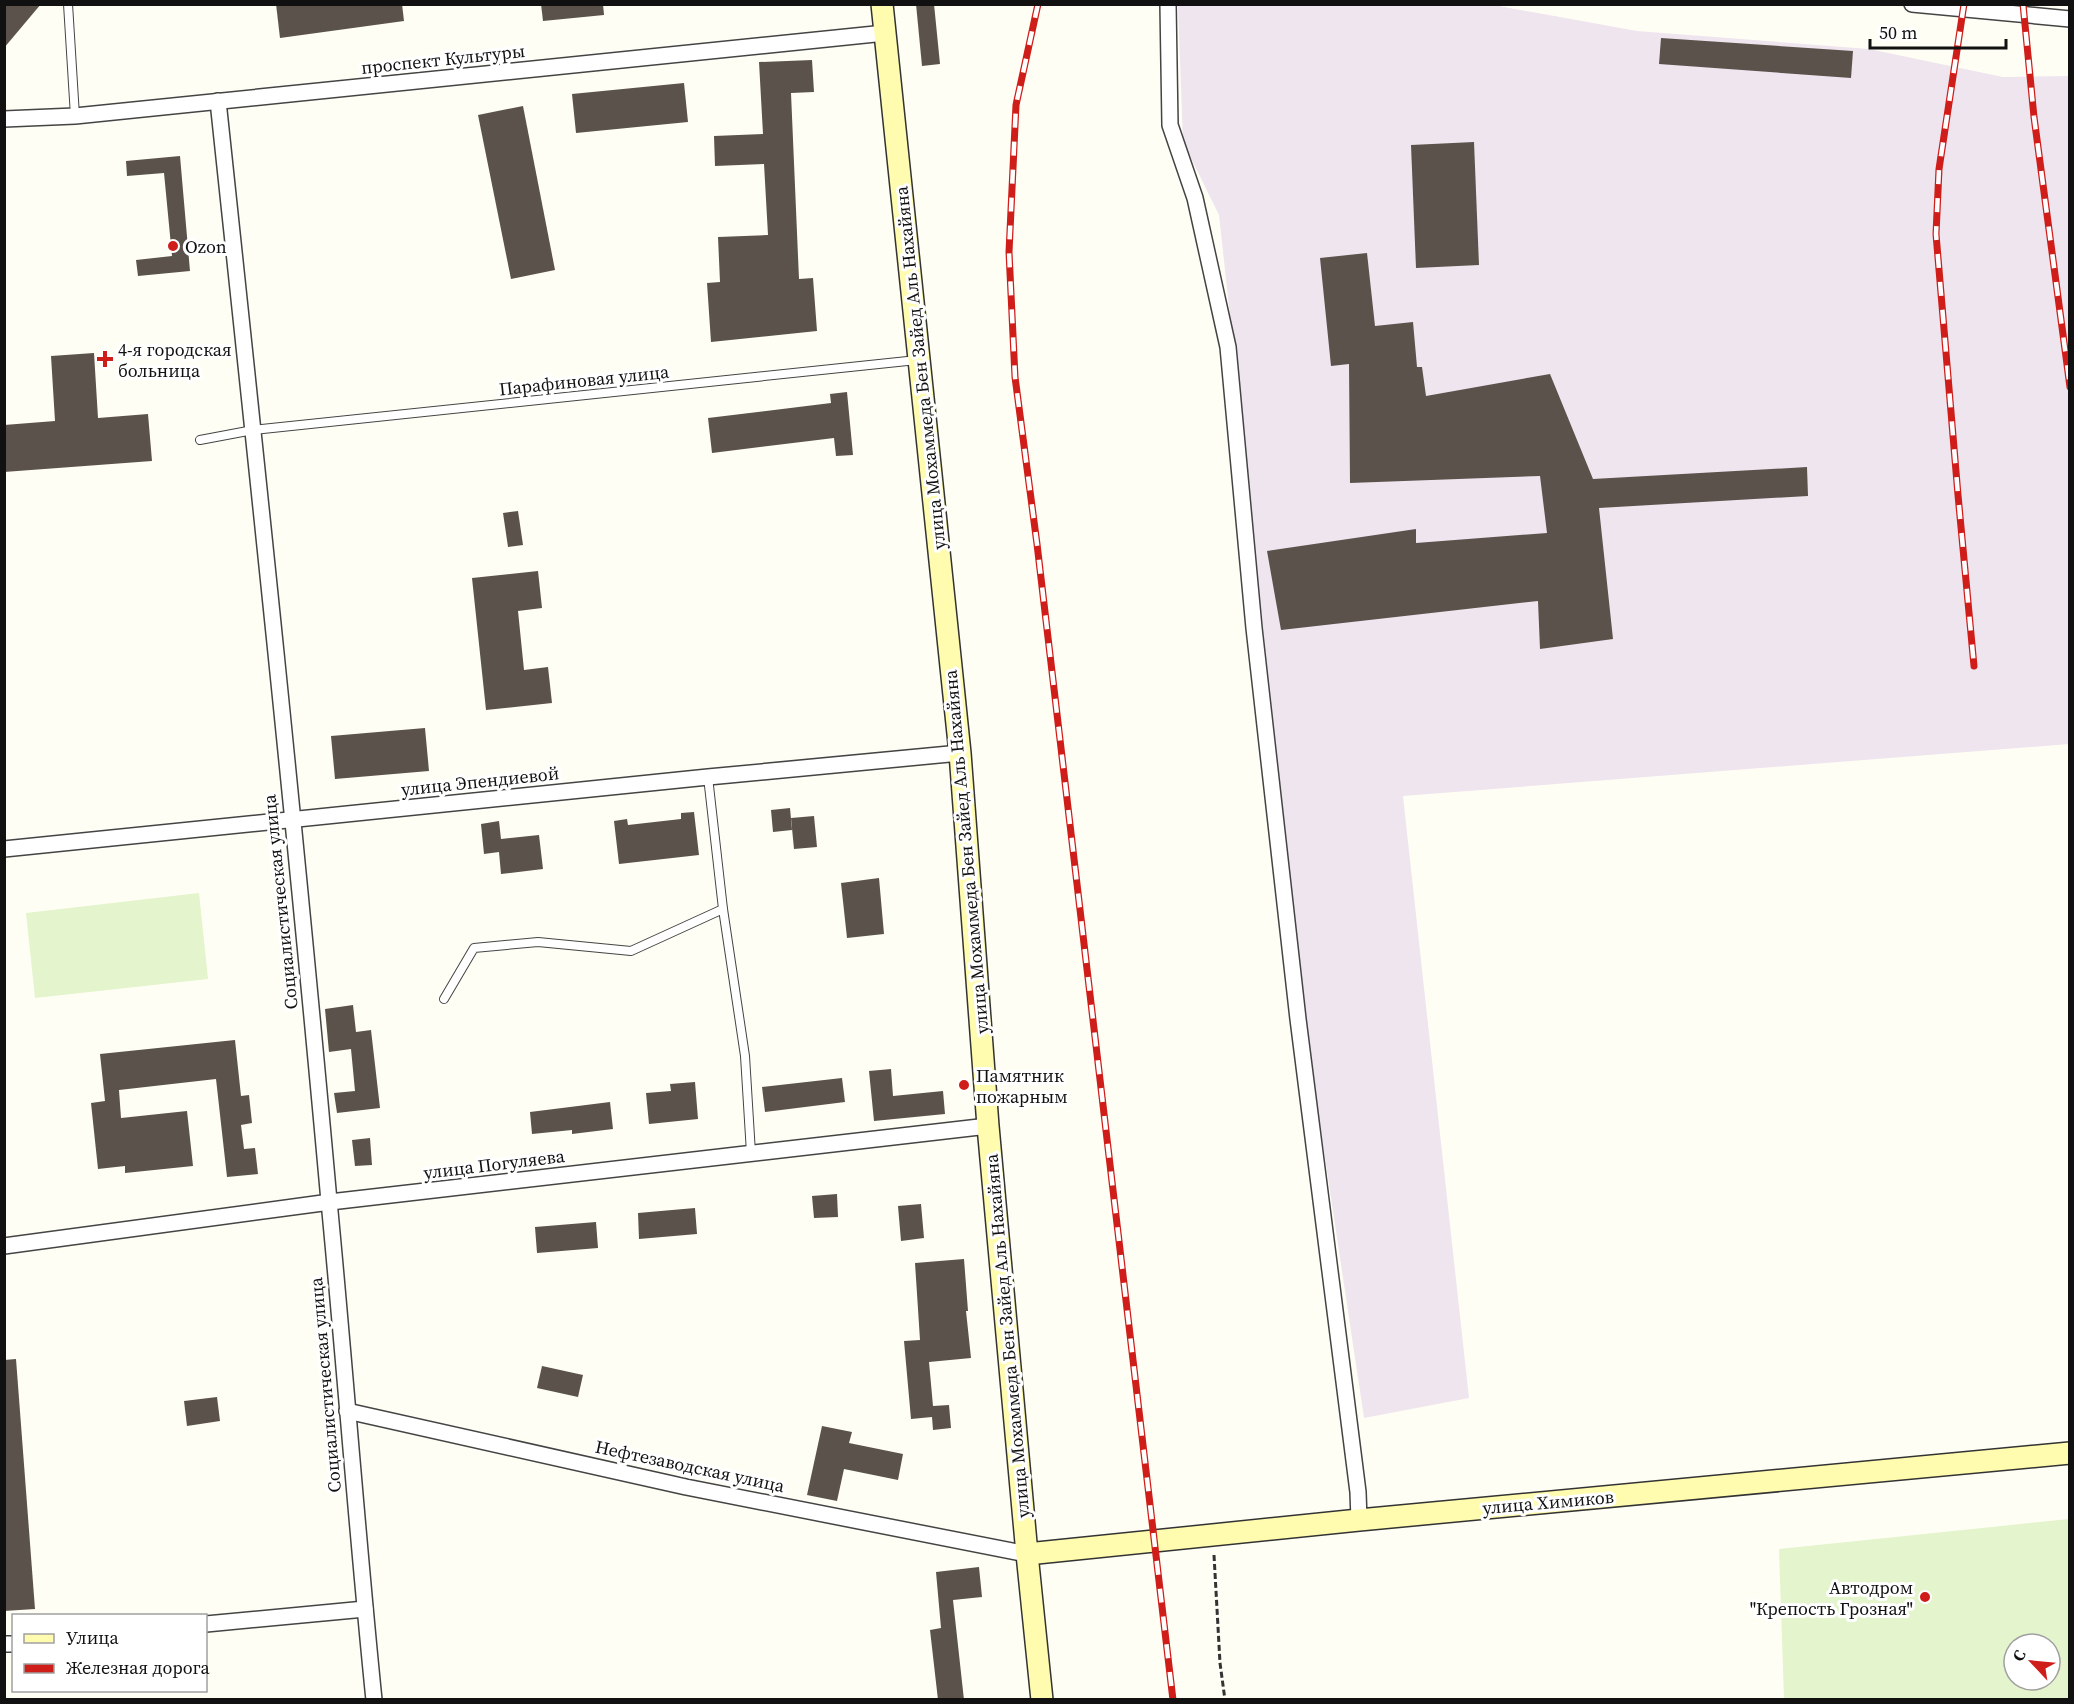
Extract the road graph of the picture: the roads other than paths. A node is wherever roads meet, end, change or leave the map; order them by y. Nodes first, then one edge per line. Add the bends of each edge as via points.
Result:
1 (68, 4) edge
2 (882, 4) edge
3 (1168, 4) edge
4 (1912, 4) edge
5 (1944, 6) edge
6 (2070, 19) edge
7 (885, 33) junction
8 (218, 101) junction
9 (75, 116) junction
10 (4, 119) edge
11 (918, 360) junction
12 (253, 430) junction
13 (200, 440) dead end
14 (960, 753) junction
15 (708, 777) junction
16 (292, 819) junction
17 (4, 849) edge
18 (723, 909) junction
19 (444, 999) dead end
20 (988, 1126) junction
21 (751, 1153) junction
22 (330, 1202) junction
23 (4, 1246) edge
24 (346, 1411) junction
25 (2070, 1453) edge
26 (1359, 1520) junction
27 (1027, 1554) junction
28 (365, 1609) junction
29 (207, 1624) edge
30 (374, 1700) edge
31 (1042, 1700) edge

1 - 9 lane
2 - 7 main road, улица Мохаммеда Бен Зайед Аль Нахайяна
3 - 26 street via 1170,125 1195,198 1228,347 1292,972 1359,1492
4 - 5 street
5 - 6 street
7 - 8 street, проспект Культуры
7 - 11 main road, улица Мохаммеда Бен Зайед Аль Нахайяна
8 - 9 street, проспект Культуры
8 - 12 street, Социалистическая улица
9 - 10 street, проспект Культуры
11 - 12 lane, Парафиновая улица
11 - 14 main road, улица Мохаммеда Бен Зайед Аль Нахайяна
12 - 13 lane, Парафиновая улица
12 - 16 street, Социалистическая улица
14 - 15 street, улица Эпендиевой
14 - 20 main road, улица Мохаммеда Бен Зайед Аль Нахайяна
15 - 16 street, улица Эпендиевой
15 - 18 lane
16 - 17 street, улица Эпендиевой
16 - 22 street, Социалистическая улица
18 - 19 lane via 631,951 538,942 474,948
18 - 21 lane via 745,1056
20 - 21 street, улица Погуляева
20 - 27 main road, улица Мохаммеда Бен Зайед Аль Нахайяна
21 - 22 street, улица Погуляева
22 - 23 street, улица Погуляева
22 - 24 street, Социалистическая улица
24 - 27 street, Нефтезаводская улица via 686,1487
24 - 28 street, Социалистическая улица
25 - 26 main road, улица Химиков
26 - 27 main road, улица Химиков
27 - 31 main road, улица Мохаммеда Бен Зайед Аль Нахайяна
28 - 29 street
28 - 30 street, Социалистическая улица

